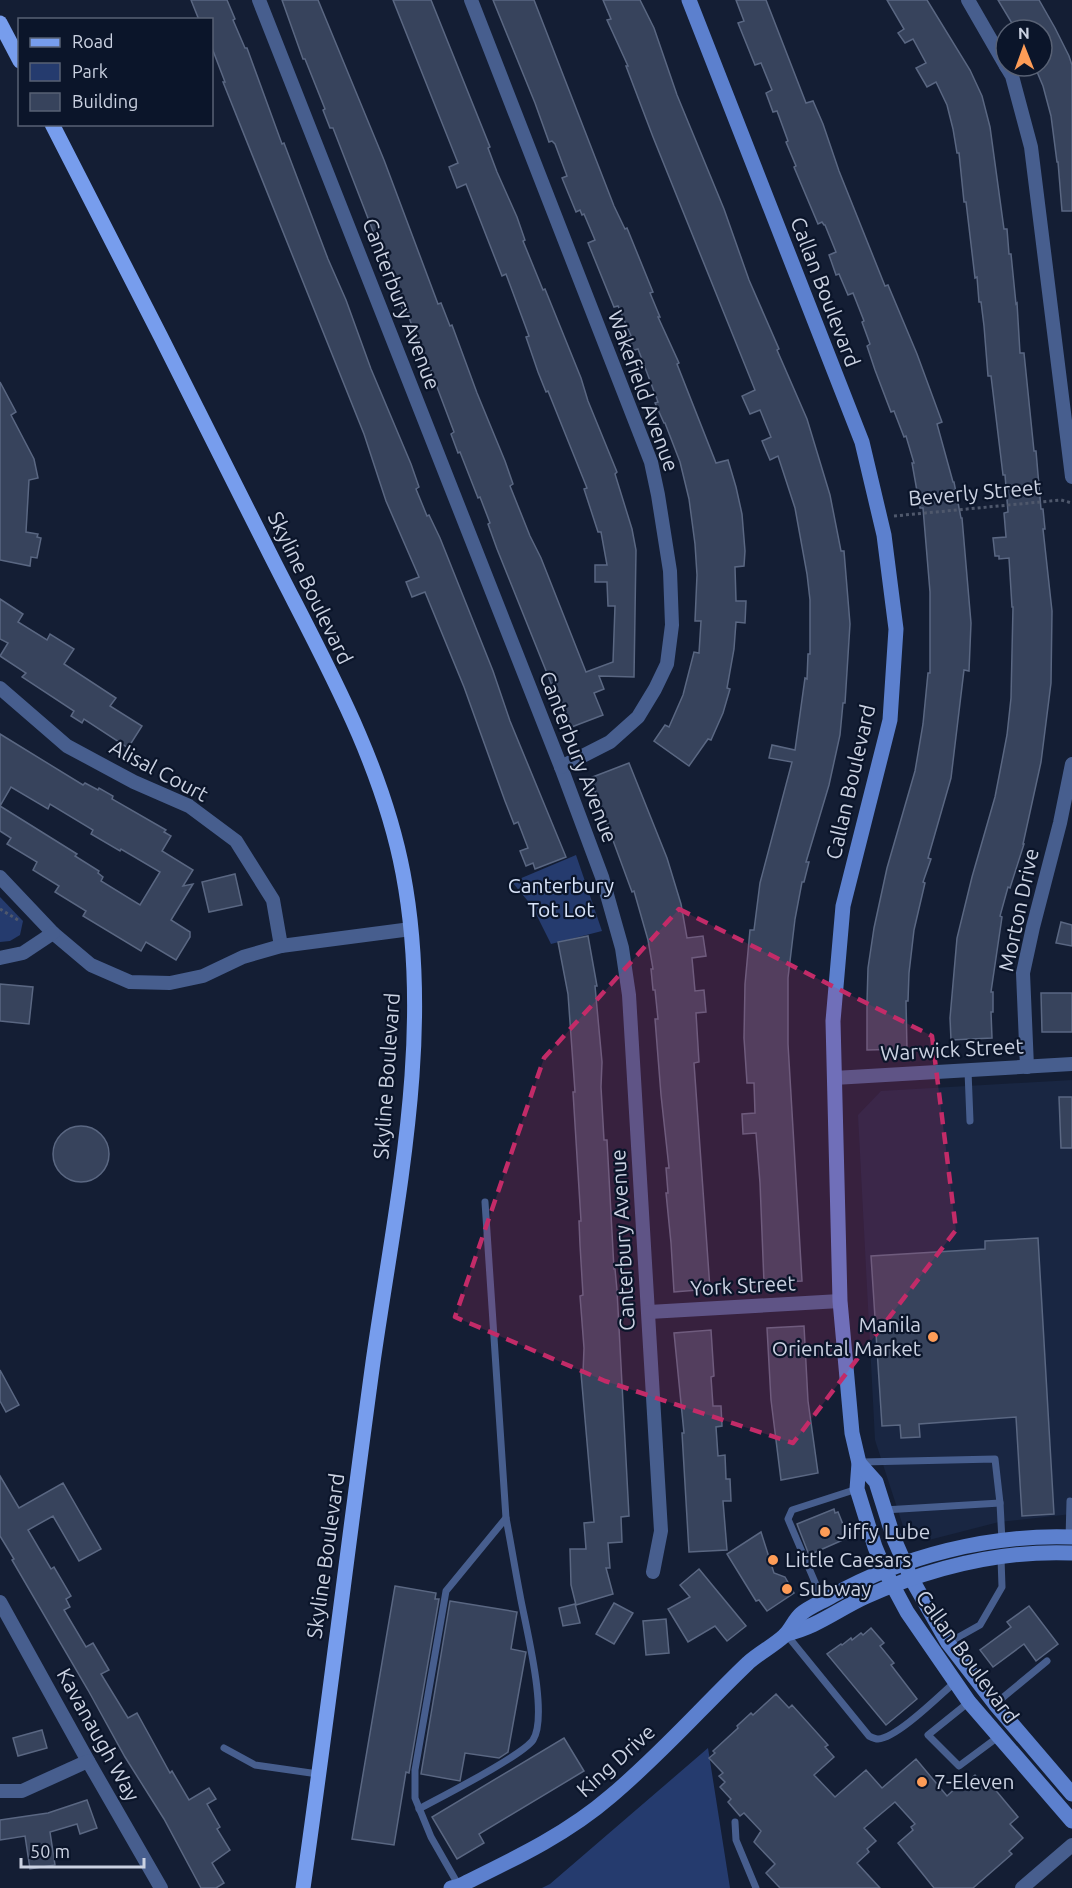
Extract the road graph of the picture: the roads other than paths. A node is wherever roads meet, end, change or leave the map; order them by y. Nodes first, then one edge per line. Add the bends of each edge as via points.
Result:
1 (259, 0) edge
2 (471, 0) edge
3 (689, 0) edge
4 (968, 0) edge
5 (0, 24) edge
6 (994, 45) edge
7 (18, 57) edge
8 (1013, 78) edge
9 (53, 126) edge
10 (1072, 477) edge
11 (0, 688) edge
12 (1072, 764) edge
13 (561, 767) junction
14 (0, 877) edge
15 (411, 929) junction
16 (53, 933) junction
17 (281, 946) junction
18 (0, 958) edge
19 (1072, 1064) edge
20 (1027, 1067) junction
21 (968, 1071) junction
22 (834, 1078) junction
23 (970, 1121) dead end
24 (485, 1202) dead end
25 (840, 1301) junction
26 (649, 1312) junction
27 (859, 1462) junction
28 (857, 1489) junction
29 (1070, 1501) dead end
30 (1000, 1503) junction
31 (884, 1510) junction
32 (506, 1518) junction
33 (1071, 1537) edge
34 (1002, 1541) junction
35 (1070, 1553) edge
36 (1001, 1558) junction
37 (904, 1564) junction
38 (885, 1571) junction
39 (652, 1572) dead end
40 (911, 1578) junction
41 (892, 1585) junction
42 (823, 1601) junction
43 (0, 1602) edge
44 (786, 1634) junction
45 (948, 1643) junction
46 (1047, 1661) dead end
47 (954, 1683) junction
48 (969, 1702) junction
49 (995, 1704) junction
50 (998, 1737) junction
51 (224, 1748) dead end
52 (88, 1761) junction
53 (318, 1774) junction
54 (0, 1791) edge
55 (1072, 1794) edge
56 (419, 1809) junction
57 (1072, 1821) edge
58 (735, 1822) dead end
59 (1072, 1845) edge
60 (455, 1887) edge
61 (161, 1888) edge
62 (303, 1888) edge
63 (756, 1888) edge
64 (1022, 1888) edge

1 - 13 street, Canterbury Avenue
2 - 13 street, Wakefield Avenue via 651,462 670,572 672,625 667,664 655,689 639,717 610,742
3 - 22 street, Callan Boulevard via 862,442 880,517 896,628 890,720 843,906 833,1021
4 - 6 street
5 - 7 main road
8 - 10 street via 1031,147
9 - 15 main road, Skyline Boulevard via 350,716 391,820
11 - 17 street, Alisal Court via 67,746 189,806 236,841 273,900
12 - 20 street, Morton Drive via 1023,973
13 - 26 street, Canterbury Avenue via 602,877 622,948 629,995
14 - 16 street
15 - 17 street
15 - 53 main road, Skyline Boulevard via 411,1094
16 - 17 street via 91,965 130,982 170,983 203,976 243,957
16 - 18 street via 23,953
19 - 20 street, Warwick Street
20 - 21 street, Warwick Street
21 - 22 street, Warwick Street
21 - 23 lane
22 - 25 street, Callan Boulevard
24 - 32 lane
25 - 26 street, York Street
25 - 27 street, Callan Boulevard via 852,1433
26 - 39 street, Canterbury Avenue via 661,1532
27 - 28 street, Callan Boulevard
27 - 30 lane via 995,1459
27 - 31 street, Callan Boulevard via 876,1482
28 - 38 street, Callan Boulevard
28 - 42 lane via 792,1510 788,1519
29 - 33 lane
30 - 31 lane
30 - 34 lane
31 - 37 street, Callan Boulevard
32 - 56 lane via 446,1591 415,1770
32 - 56 lane via 532,1652 537,1728 533,1740 515,1754
33 - 34 street, King Drive
33 - 35 lane
34 - 37 street, King Drive
35 - 36 street, King Drive
36 - 40 street, King Drive
36 - 45 lane via 1002,1587 980,1625
37 - 38 street, King Drive
37 - 40 street, Callan Boulevard
38 - 41 street, Callan Boulevard
38 - 42 street, King Drive
40 - 41 street, King Drive
40 - 45 street, Callan Boulevard
41 - 44 street, King Drive via 807,1629
41 - 47 street, Callan Boulevard
42 - 44 street, King Drive via 801,1614
43 - 52 street, Kavanaugh Way
44 - 47 lane via 869,1736 878,1739 902,1727
44 - 60 street, King Drive via 751,1661 610,1798 517,1858
45 - 49 street, Callan Boulevard
46 - 49 lane
47 - 48 street, Callan Boulevard
48 - 50 street, Callan Boulevard
48 - 50 lane via 928,1735 959,1766
49 - 55 street, Callan Boulevard
50 - 57 street, Callan Boulevard
51 - 53 lane via 265,1767
52 - 54 street via 22,1791
52 - 61 street, Kavanaugh Way
53 - 62 main road, Skyline Boulevard
56 - 60 lane
58 - 63 lane via 736,1840
59 - 64 street

